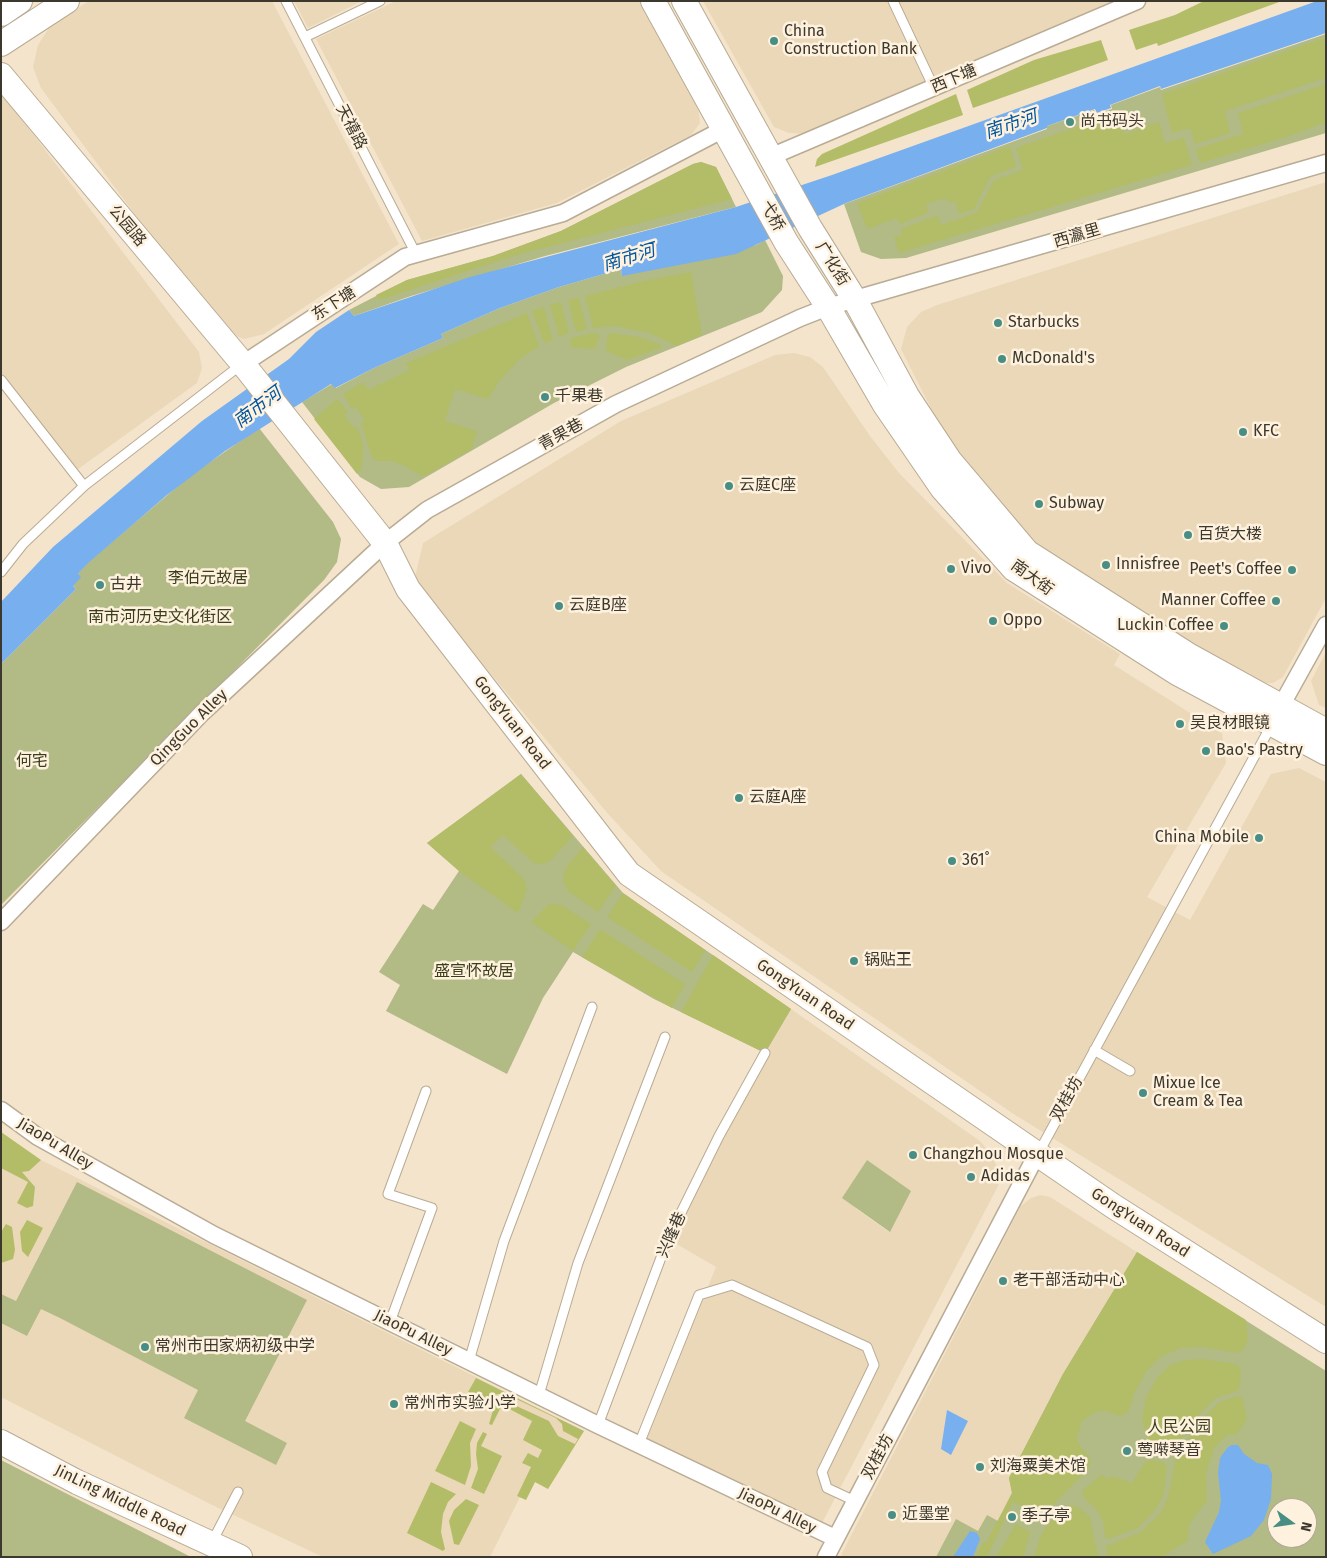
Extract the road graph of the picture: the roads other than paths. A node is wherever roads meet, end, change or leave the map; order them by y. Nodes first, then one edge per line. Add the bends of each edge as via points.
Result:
1 (20, 1) edge
2 (67, 1) edge
3 (286, 1) edge
4 (380, 1) edge
5 (652, 1) edge
6 (684, 1) edge
7 (892, 1) edge
8 (1134, 2) edge
9 (1, 14) edge
10 (305, 37) junction
11 (1, 44) edge
12 (1, 75) edge
13 (934, 88) junction
14 (724, 129) junction
15 (770, 157) junction
16 (1326, 163) edge
17 (810, 228) joint
18 (786, 242) joint
19 (416, 254) junction
20 (855, 300) junction
21 (828, 308) junction
22 (248, 371) junction
23 (1, 380) edge
24 (84, 486) junction
25 (385, 543) junction
26 (1, 572) edge
27 (1326, 625) edge
28 (1276, 715) junction
29 (1326, 731) edge
30 (1326, 754) edge
31 (1, 922) edge
32 (592, 1007) dead end
33 (665, 1038) dead end
34 (1094, 1050) junction
35 (765, 1053) dead end
36 (1130, 1071) dead end
37 (426, 1091) dead end
38 (1, 1110) edge
39 (1037, 1154) junction
40 (390, 1322) junction
41 (1326, 1341) edge
42 (469, 1361) junction
43 (539, 1395) junction
44 (598, 1425) junction
45 (1, 1442) edge
46 (639, 1444) junction
47 (238, 1492) dead end
48 (854, 1501) junction
49 (835, 1538) junction
50 (207, 1551) edge
51 (240, 1557) edge
52 (826, 1557) edge

1 - 9 main road
2 - 11 main road
3 - 10 lane, 天禧路
4 - 10 lane
5 - 14 main road, 弋桥
6 - 15 main road, 弋桥
7 - 13 lane
8 - 13 street, 西下塘
10 - 19 lane, 天禧路
12 - 22 main road, 公园路
13 - 15 street, 西下塘
14 - 18 main road, 弋桥
14 - 19 street, 东下塘 via 563,212
15 - 17 main road, 弋桥
16 - 20 street, 西瀛里
17 - 20 main road, 广化街
18 - 21 main road, 广化街
19 - 22 street, 东下塘 via 405,257
20 - 21 street, 西瀛里
20 - 28 main road, 南大街 via 907,396 950,460 1027,552
21 - 25 street, 青果巷 via 616,404 427,510
21 - 28 main road, 南大街 via 885,405 942,488 1014,569 1177,673
22 - 24 lane, 东下塘
22 - 25 main road, 公园路
23 - 24 lane
24 - 26 lane, 东下塘 via 23,544
25 - 31 street, QingGuo Alley via 202,713
25 - 39 main road, GongYuan Road via 408,589 629,874
27 - 28 street
28 - 29 main road, 南大街
28 - 30 main road, 南大街
28 - 34 lane, 双桂坊
32 - 42 lane via 504,1241
33 - 43 lane via 578,1263
34 - 36 lane
34 - 39 lane, 双桂坊
35 - 44 lane, 兴隆巷 via 668,1239
37 - 40 lane via 388,1194 432,1208
38 - 40 street, JiaoPu Alley via 38,1137 214,1235
39 - 41 main road, GongYuan Road
39 - 48 street, 双桂坊
40 - 42 street, JiaoPu Alley
42 - 43 street, JiaoPu Alley
43 - 44 street, JiaoPu Alley
44 - 46 street, JiaoPu Alley
45 - 50 main road, JinLing Middle Road
46 - 48 lane via 699,1295 732,1285 868,1347 874,1365 822,1472 827,1488
46 - 49 street, JiaoPu Alley
47 - 50 lane
48 - 49 street, 双桂坊
49 - 52 street, 双桂坊
50 - 51 main road, JinLing Middle Road

